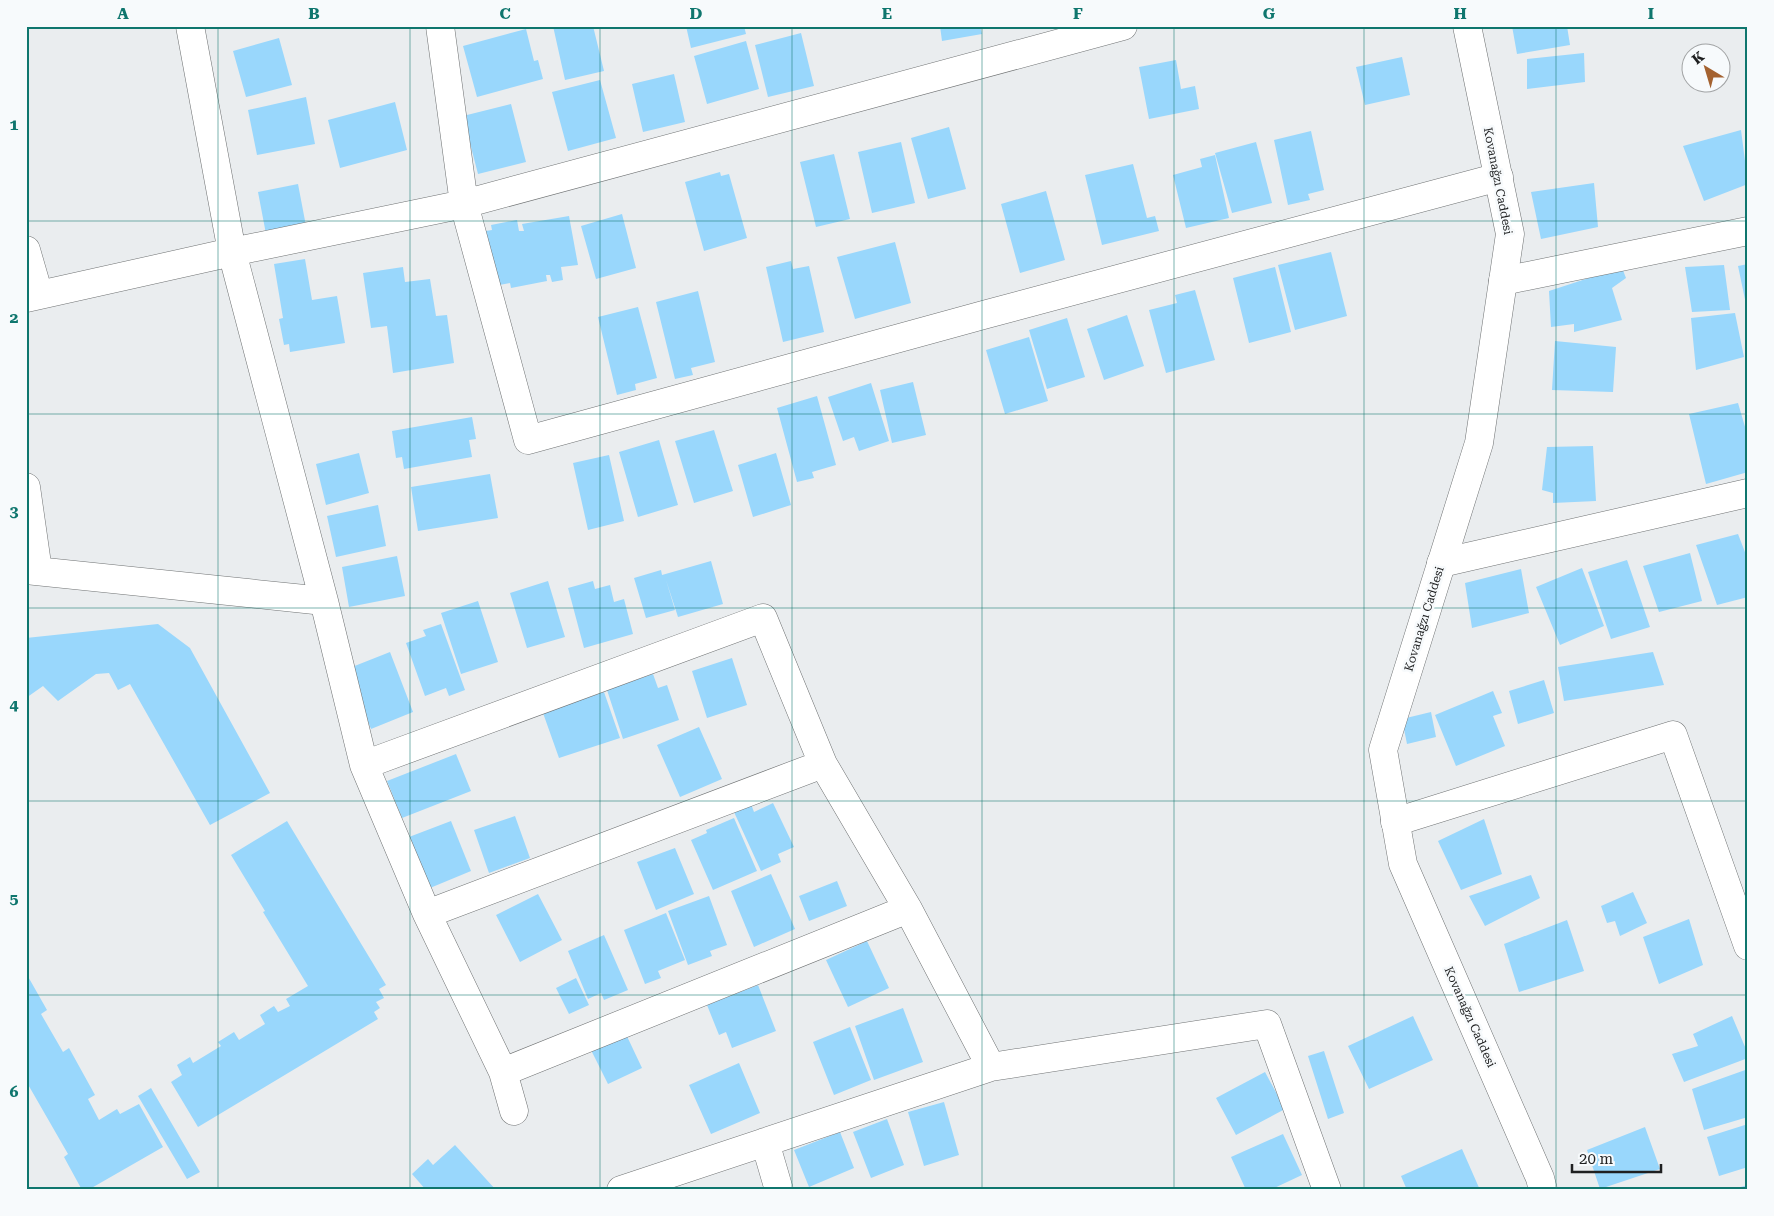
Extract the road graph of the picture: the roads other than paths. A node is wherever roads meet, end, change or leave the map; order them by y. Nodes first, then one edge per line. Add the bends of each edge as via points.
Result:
1 (190, 26) edge
2 (440, 26) edge
3 (1123, 26) edge
4 (1467, 26) edge
5 (1499, 178) junction
6 (464, 204) junction
7 (1748, 231) edge
8 (26, 250) edge
9 (232, 252) junction
10 (1503, 281) junction
11 (33, 296) edge
12 (26, 487) edge
13 (1748, 493) edge
14 (1441, 563) junction
15 (32, 571) edge
16 (324, 601) junction
17 (823, 764) junction
18 (364, 765) junction
19 (1395, 822) junction
20 (908, 909) junction
21 (427, 914) junction
22 (1748, 946) edge
23 (991, 1067) junction
24 (503, 1072) junction
25 (514, 1111) dead end
26 (765, 1142) junction
27 (621, 1190) edge
28 (779, 1190) edge
29 (1327, 1190) edge
30 (1543, 1190) edge

1 - 9 street
2 - 6 street
3 - 6 street
4 - 5 street, Kovanağzı Caddesi
5 - 6 street via 528,440
5 - 10 street, Kovanağzı Caddesi via 1510,234
6 - 9 street
7 - 10 street
8 - 11 street
9 - 11 street
9 - 16 street
10 - 14 street, Kovanağzı Caddesi via 1479,443
12 - 15 street
13 - 14 street
14 - 19 street, Kovanağzı Caddesi via 1383,750
15 - 16 street
16 - 18 street
17 - 18 street via 763,618
17 - 20 street
17 - 21 street
18 - 21 street
19 - 22 street via 1673,736
19 - 30 street, Kovanağzı Caddesi via 1402,864
20 - 23 street
20 - 24 street
21 - 24 street
23 - 26 street
23 - 29 street via 1267,1024
24 - 25 street
26 - 27 street
26 - 28 street

